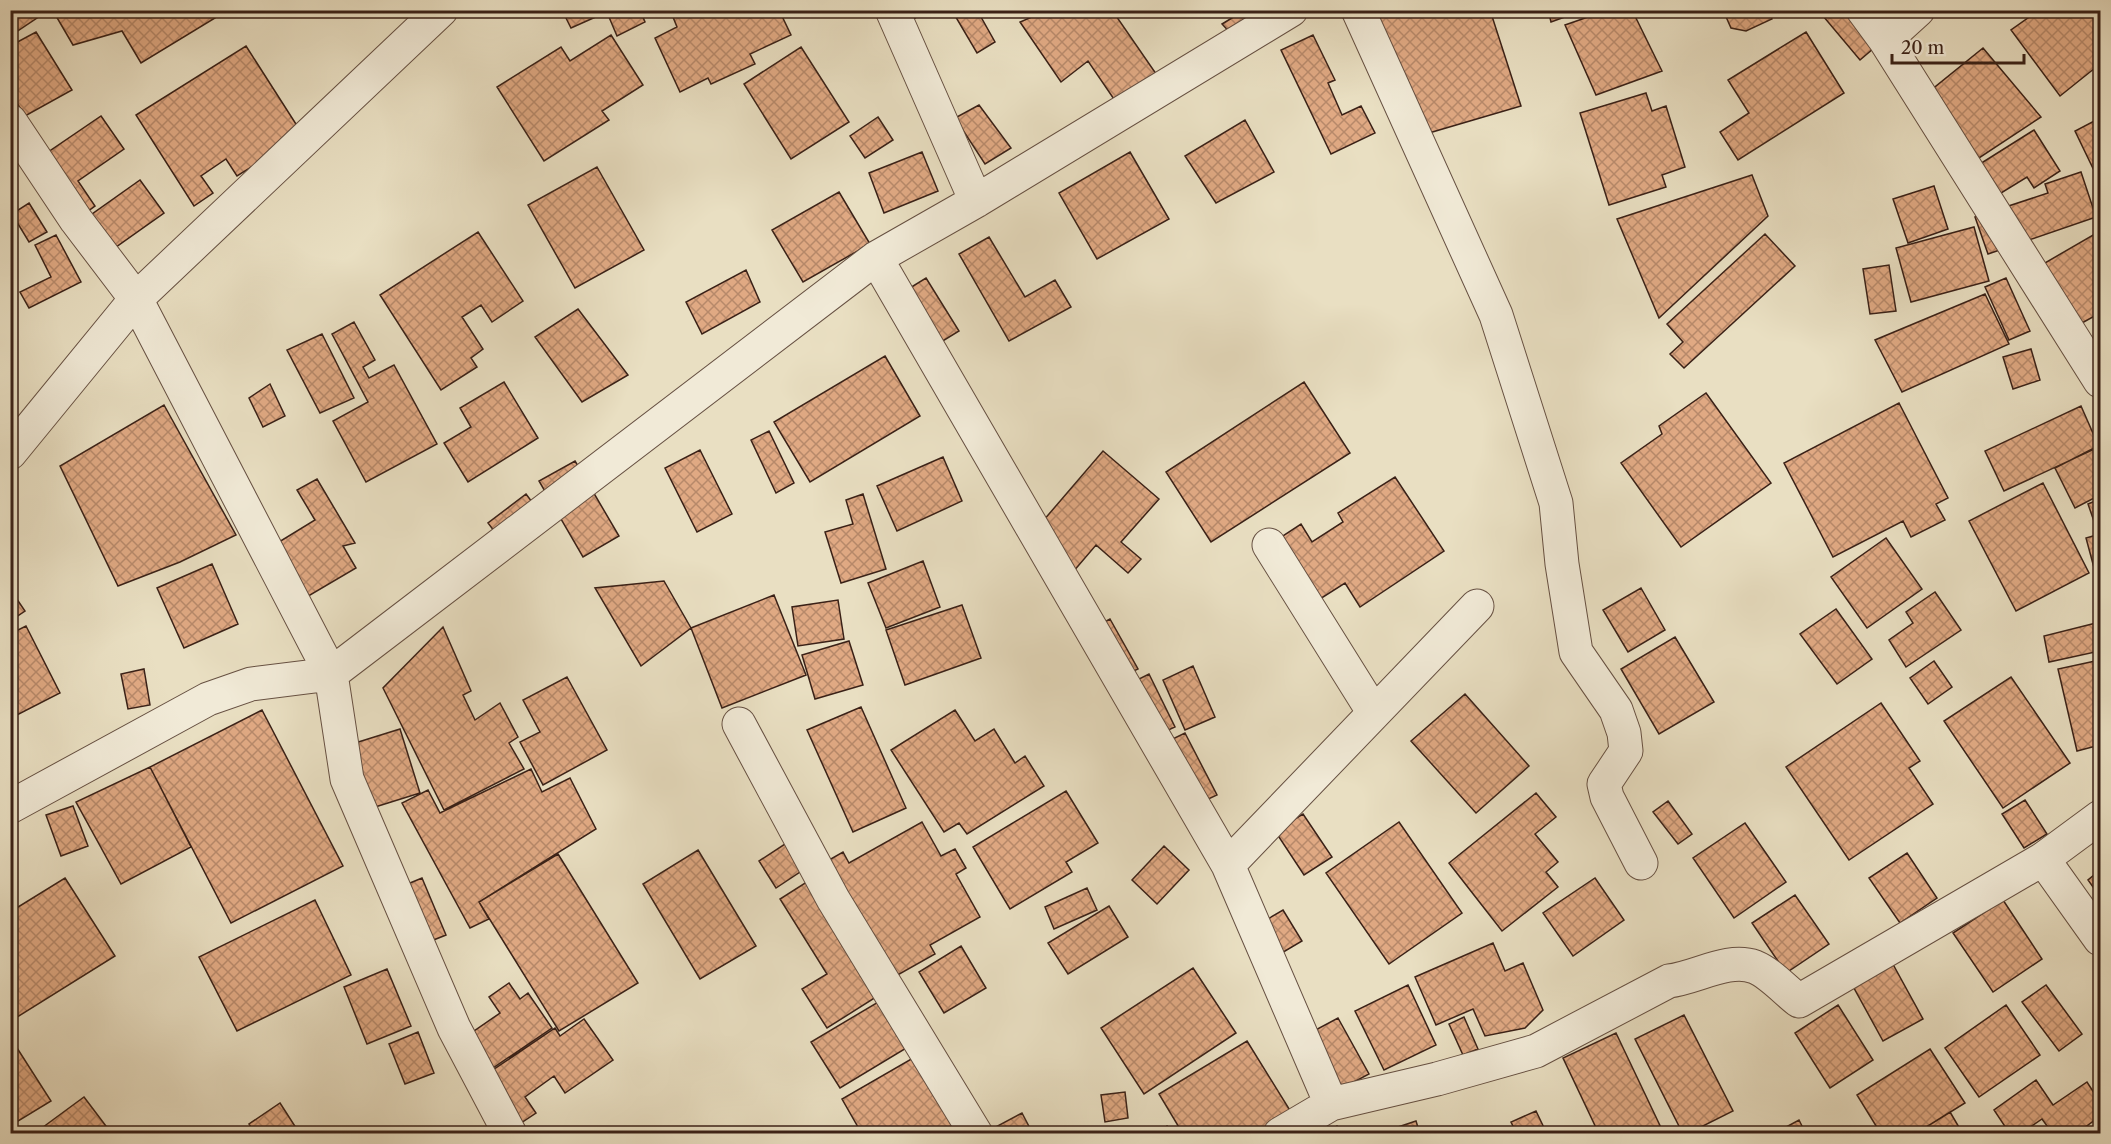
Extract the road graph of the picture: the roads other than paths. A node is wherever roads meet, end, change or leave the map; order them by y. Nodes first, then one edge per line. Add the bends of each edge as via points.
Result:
1 (441, 10) edge
2 (892, 10) edge
3 (1291, 10) edge
4 (1358, 10) edge
5 (1863, 10) edge
6 (1918, 10) edge
7 (1885, 40) junction
8 (10, 121) edge
9 (976, 201) junction
10 (876, 258) junction
11 (136, 299) junction
12 (2100, 381) edge
13 (10, 453) edge
14 (1269, 545) dead end
15 (1476, 606) dead end
16 (331, 674) junction
17 (1374, 712) junction
18 (739, 724) dead end
19 (10, 807) edge
20 (2100, 817) edge
21 (2043, 859) junction
22 (1641, 863) dead end
23 (1228, 865) junction
24 (2100, 939) edge
25 (1332, 1104) junction
26 (510, 1134) edge
27 (976, 1134) edge
28 (1280, 1134) edge

1 - 11 street
2 - 9 street
3 - 9 street
4 - 22 street via 1496,315 1556,503 1576,652 1616,710 1624,733 1626,751 1604,784 1616,817
5 - 7 street
6 - 7 street
7 - 12 street
8 - 11 street via 76,220
9 - 10 street
10 - 16 street
10 - 23 street
11 - 13 street
11 - 16 street
14 - 17 street
15 - 17 street
16 - 19 street via 231,689
16 - 26 street via 347,779 454,1028
17 - 23 street
18 - 27 street via 833,898
20 - 21 street
21 - 24 street
21 - 25 street via 1799,1001 1756,967 1736,963 1669,981 1536,1051
23 - 25 street
25 - 28 street

